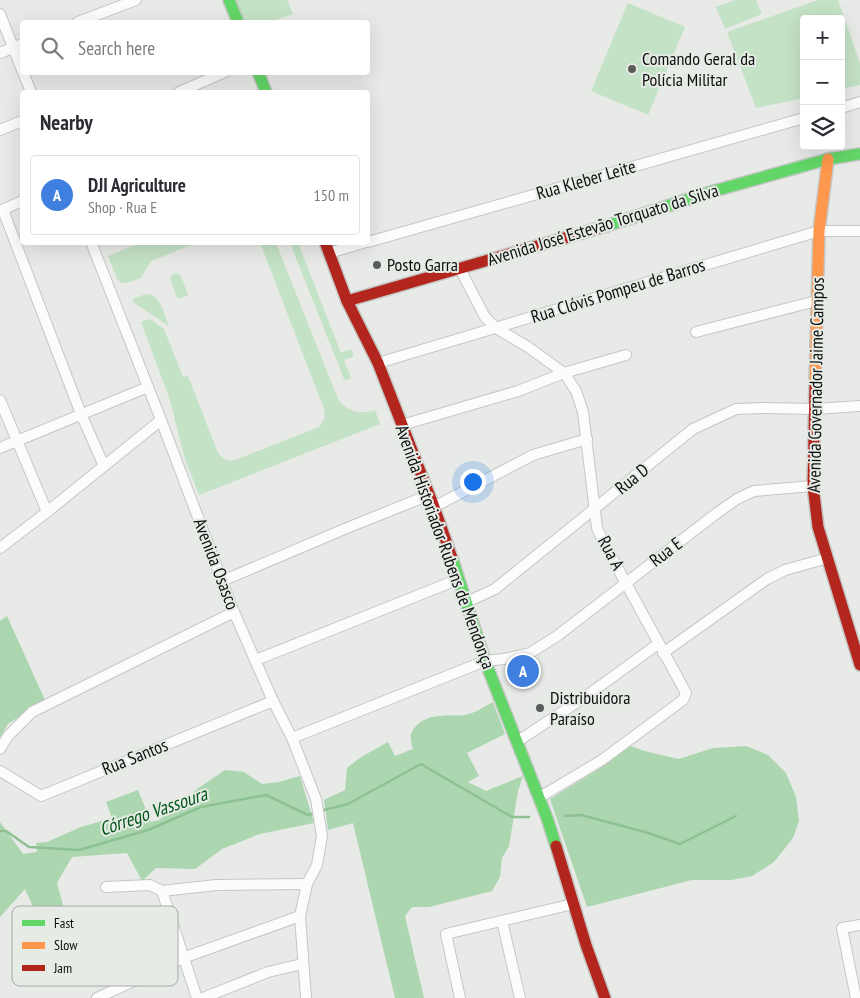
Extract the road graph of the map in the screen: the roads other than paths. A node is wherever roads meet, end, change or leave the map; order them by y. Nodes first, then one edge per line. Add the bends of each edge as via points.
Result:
1 (136, 0) edge
2 (230, 0) edge
3 (117, 3) edge
4 (0, 14) edge
5 (82, 20) edge
6 (237, 20) edge
7 (18, 46) edge
8 (0, 53) edge
9 (25, 75) edge
10 (218, 75) edge
11 (259, 75) edge
12 (30, 90) edge
13 (184, 90) edge
14 (265, 90) edge
15 (860, 102) edge
16 (845, 107) edge
17 (800, 119) edge
18 (20, 122) edge
19 (0, 130) edge
20 (860, 154) edge
21 (828, 159) junction
22 (20, 202) edge
23 (2, 210) edge
24 (819, 231) junction
25 (860, 232) edge
26 (370, 241) edge
27 (92, 245) edge
28 (347, 245) edge
29 (327, 248) edge
30 (460, 269) junction
31 (348, 301) junction
32 (816, 301) junction
33 (496, 328) junction
34 (696, 332) dead end
35 (626, 355) dead end
36 (378, 363) junction
37 (564, 373) junction
38 (148, 386) junction
39 (0, 400) edge
40 (860, 406) edge
41 (816, 409) junction
42 (81, 414) junction
43 (161, 420) junction
44 (402, 425) junction
45 (587, 439) junction
46 (16, 441) junction
47 (0, 448) edge
48 (104, 466) junction
49 (813, 486) junction
50 (429, 495) junction
51 (434, 507) junction
52 (595, 509) junction
53 (47, 512) junction
54 (0, 548) edge
55 (828, 558) junction
56 (459, 579) junction
57 (222, 581) junction
58 (626, 582) junction
59 (467, 602) junction
60 (234, 612) junction
61 (661, 648) junction
62 (256, 660) junction
63 (485, 661) junction
64 (860, 665) edge
65 (273, 701) junction
66 (292, 738) junction
67 (518, 741) junction
68 (0, 749) edge
69 (0, 770) edge
70 (540, 797) junction
71 (307, 884) junction
72 (106, 887) dead end
73 (162, 891) junction
74 (573, 904) junction
75 (167, 906) edge
76 (300, 916) junction
77 (502, 921) junction
78 (860, 925) edge
79 (178, 942) edge
80 (183, 958) junction
81 (178, 960) edge
82 (302, 964) junction
83 (123, 986) edge
84 (97, 998) edge
85 (197, 998) edge
86 (203, 998) edge
87 (306, 998) edge
88 (460, 998) edge
89 (520, 998) edge
90 (605, 998) edge
91 (856, 998) edge

1 - 3 street
2 - 6 main road
3 - 5 street
4 - 7 street
7 - 8 street
9 - 12 street
10 - 13 street
11 - 14 main road
15 - 16 street
17 - 26 street, Rua Kleber Leite
18 - 19 street
20 - 21 main road, Avenida José Estevão Torquato da Silva
21 - 24 main road, Avenida Governador Jaime Campos
21 - 30 main road, Avenida José Estevão Torquato da Silva
22 - 23 street
23 - 42 street
24 - 25 street, Rua Clóvis Pompeu de Barros
24 - 32 main road, Avenida Governador Jaime Campos
24 - 33 street, Rua Clóvis Pompeu de Barros
27 - 38 street, Avenida Osasco
28 - 29 street, Rua Kleber Leite
29 - 31 main road, Avenida Historiador Rubens de Mendonça
30 - 31 main road, Avenida José Estevão Torquato da Silva
30 - 33 street, Rua A via 485,317
31 - 36 main road, Avenida Historiador Rubens de Mendonça
32 - 34 street
32 - 41 main road, Avenida Governador Jaime Campos
33 - 36 street, Rua Clóvis Pompeu de Barros
33 - 37 street, Rua A
35 - 37 street
36 - 44 main road, Avenida Historiador Rubens de Mendonça
37 - 44 street via 518,391
37 - 45 street, Rua A via 576,391
38 - 42 street
38 - 43 street, Avenida Osasco
39 - 46 street
40 - 41 street, Rua D
41 - 49 main road, Avenida Governador Jaime Campos
41 - 52 street, Rua D via 736,409 693,429
42 - 46 street
42 - 48 street
43 - 48 street
43 - 57 street, Avenida Osasco
44 - 50 main road, Avenida Historiador Rubens de Mendonça
45 - 51 street via 532,455
45 - 52 street, Rua A
46 - 47 street
46 - 53 street
48 - 53 street
49 - 55 main road, Avenida Governador Jaime Campos via 818,526
49 - 58 street, Rua E via 746,494
50 - 51 main road, Avenida Historiador Rubens de Mendonça
50 - 57 street
51 - 56 main road, Avenida Historiador Rubens de Mendonça
52 - 58 street, Rua A via 597,528
52 - 59 street, Rua D via 495,589
53 - 54 street
55 - 61 street via 785,570 767,579
55 - 64 main road, Avenida Governador Jaime Campos
56 - 59 main road, Avenida Historiador Rubens de Mendonça
56 - 62 street
57 - 60 street, Avenida Osasco
58 - 61 street, Rua A
58 - 63 street, Rua E via 530,653
59 - 63 main road, Avenida Historiador Rubens de Mendonça
60 - 62 street, Avenida Osasco
60 - 68 street via 32,712
61 - 67 street
61 - 70 street, Rua A via 686,691 685,698 602,760
62 - 65 street, Avenida Osasco
63 - 66 street, Rua E
63 - 67 main road, Avenida Historiador Rubens de Mendonça
65 - 66 street, Avenida Osasco
65 - 69 street, Rua Santos via 41,796
66 - 71 street, Avenida Osasco via 317,806 322,836 317,865
67 - 70 main road, Avenida Historiador Rubens de Mendonça
70 - 74 main road, Avenida Historiador Rubens de Mendonça
71 - 73 street via 216,885
71 - 76 street, Avenida Osasco
72 - 73 street via 150,885
73 - 75 street
74 - 77 street
74 - 90 main road, Avenida Historiador Rubens de Mendonça
76 - 80 street
76 - 82 street, Avenida Osasco
77 - 88 street via 446,934
77 - 89 street
78 - 91 street via 842,928
79 - 80 street
80 - 81 street
80 - 85 street
82 - 86 street via 268,972
82 - 87 street, Avenida Osasco
83 - 84 street

